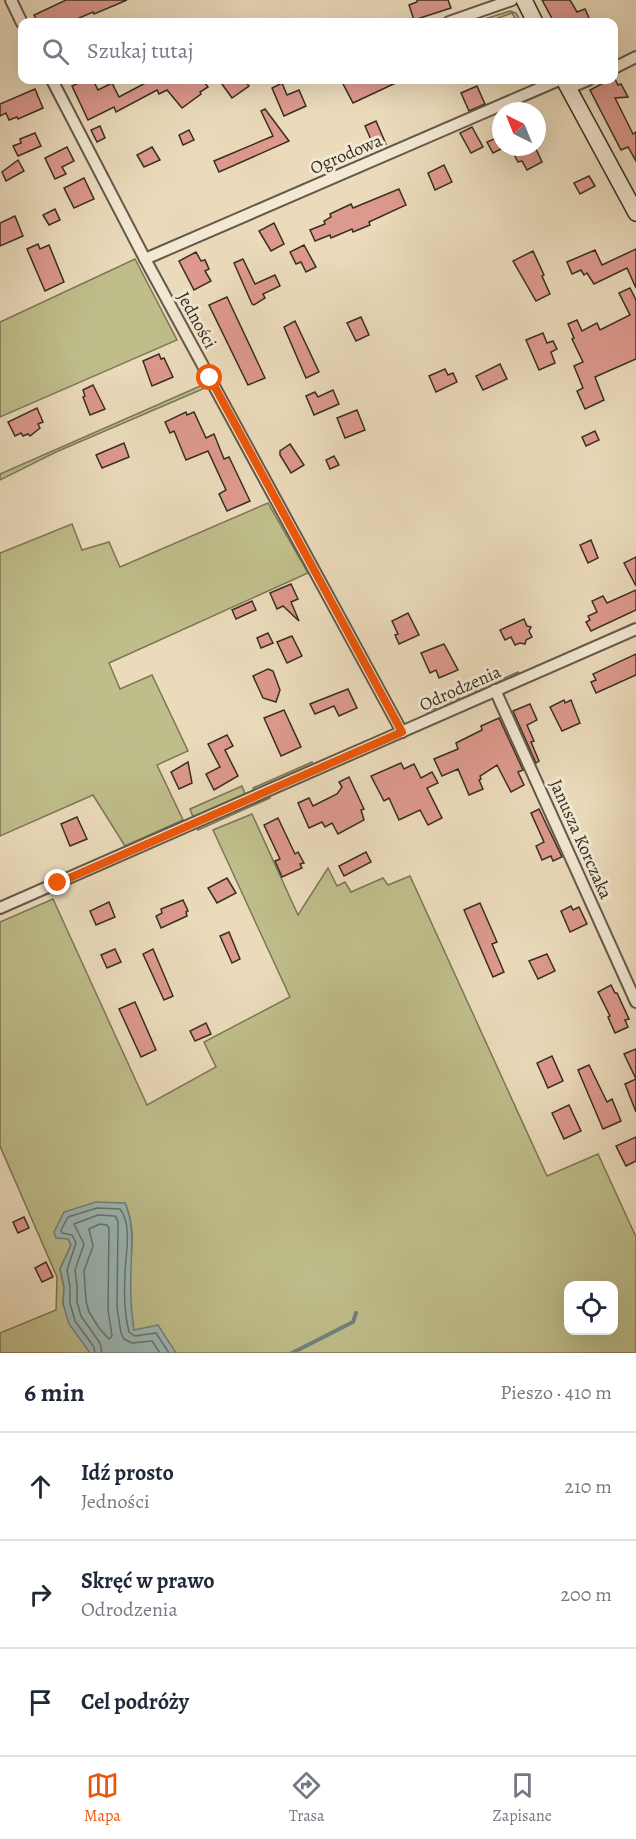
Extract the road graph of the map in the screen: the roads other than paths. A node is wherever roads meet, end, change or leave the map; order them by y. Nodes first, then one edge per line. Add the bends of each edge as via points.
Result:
1 (11, 0) edge
2 (512, 0) edge
3 (524, 0) edge
4 (20, 18) edge
5 (460, 18) edge
6 (533, 18) edge
7 (636, 57) edge
8 (618, 66) edge
9 (54, 84) edge
10 (559, 84) edge
11 (565, 84) edge
12 (636, 213) edge
13 (145, 259) junction
14 (636, 629) edge
15 (495, 690) junction
16 (402, 732) junction
17 (0, 908) edge
18 (636, 1002) edge

1 - 4 street
2 - 5 street
3 - 6 street
7 - 8 street
9 - 13 street, Jedności
10 - 13 street, Ogrodowa
11 - 12 street
13 - 16 street, Jedności
14 - 15 street, Odrodzenia
15 - 16 street, Odrodzenia
15 - 18 street, Janusza Korczaka
16 - 17 street, Odrodzenia

